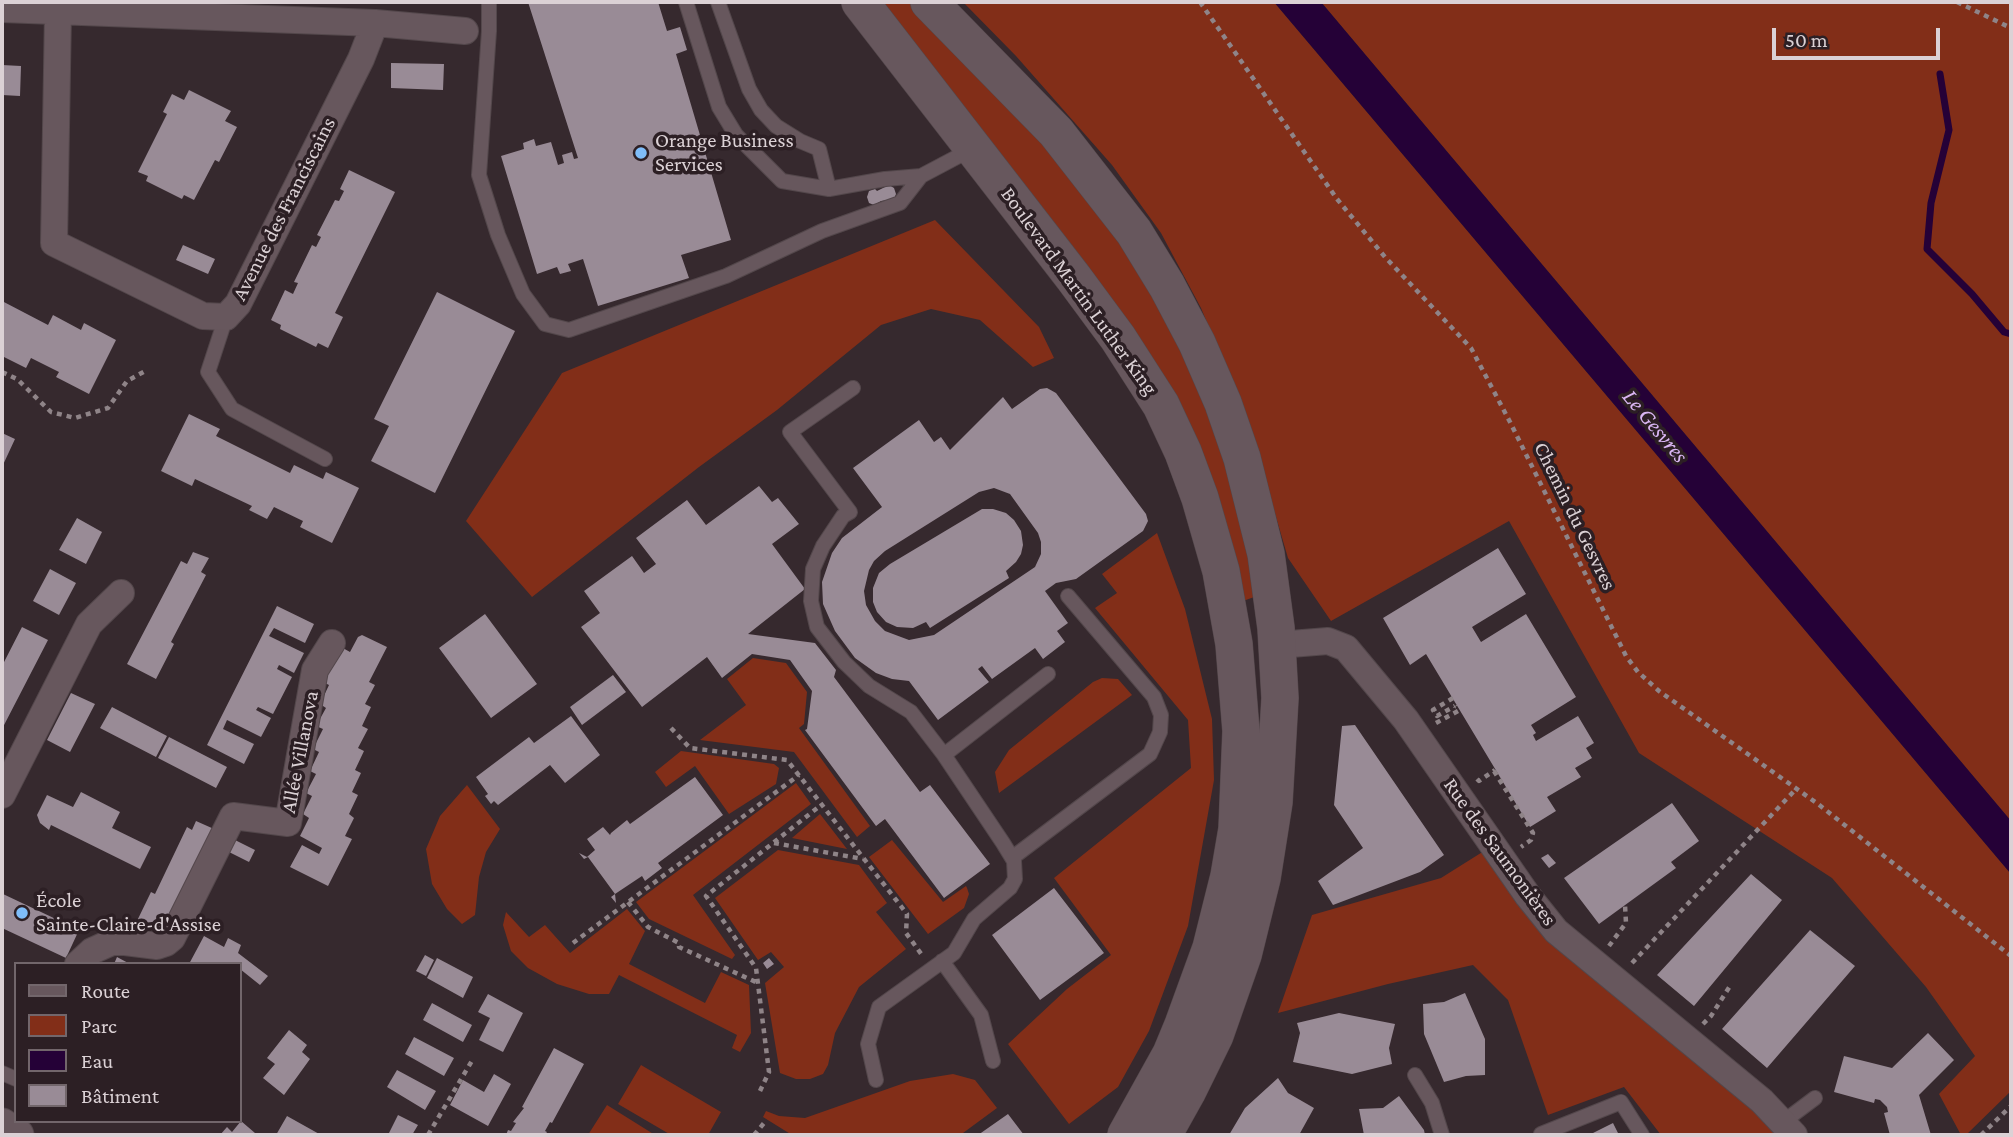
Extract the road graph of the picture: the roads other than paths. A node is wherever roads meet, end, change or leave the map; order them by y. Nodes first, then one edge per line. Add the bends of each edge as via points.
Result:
1 (489, 2) edge
2 (686, 2) edge
3 (718, 2) edge
4 (860, 2) edge
5 (929, 2) edge
6 (2, 9) edge
7 (58, 12) junction
8 (375, 23) junction
9 (477, 31) junction
10 (973, 148) junction
11 (921, 176) junction
12 (829, 189) junction
13 (226, 317) junction
14 (853, 388) dead end
15 (325, 459) dead end
16 (121, 593) dead end
17 (1068, 596) dead end
18 (332, 643) dead end
19 (1278, 645) junction
20 (1048, 674) dead end
21 (944, 755) junction
22 (2, 795) edge
23 (1012, 858) junction
24 (1227, 952) junction
25 (80, 962) edge
26 (937, 965) junction
27 (993, 1061) dead end
28 (1415, 1075) dead end
29 (876, 1080) dead end
30 (1815, 1098) dead end
31 (1789, 1129) edge
32 (1541, 1134) edge
33 (1126, 1135) edge
34 (1163, 1135) edge
35 (1442, 1135) edge
36 (1642, 1135) edge

1 - 9 lane
2 - 12 lane via 719,107 736,135 782,181
3 - 12 lane via 761,110 776,126 819,149
4 - 10 main road, Boulevard Martin Luther King
5 - 19 main road via 1056,132 1127,223 1167,286 1197,343 1242,458 1266,554
6 - 7 street
7 - 8 street
7 - 13 street, Avenue des Franciscains via 54,243 203,316
8 - 9 street
8 - 13 street, Avenue des Franciscains via 238,304
9 - 11 lane via 479,175 523,294 545,324 569,330 726,276 822,230 900,203
10 - 11 lane
10 - 24 main road, Boulevard Martin Luther King via 1111,328 1161,405 1212,534 1239,687 1241,757
11 - 12 lane
13 - 15 lane via 208,372 232,409
14 - 21 lane via 790,432 849,512 823,546 813,569 811,601 817,627 869,686 911,712
16 - 22 street via 89,624
17 - 23 lane via 1154,697 1161,715 1160,732 1150,754
18 - 25 street, Allée Villanova via 315,670 288,823 233,816 177,931 166,943 113,942
19 - 24 main road via 1280,733 1262,878
19 - 31 street, Rue des Saumonières via 1328,641 1346,648 1416,734 1556,930 1762,1101
20 - 21 lane
21 - 23 lane
23 - 26 lane via 1015,879 1010,888 974,919 954,953
24 - 33 main road
24 - 34 main road via 1215,1035
26 - 27 lane via 981,1015
26 - 29 lane via 879,1007 868,1044
28 - 35 lane via 1432,1103
30 - 31 lane
32 - 36 lane via 1621,1102

